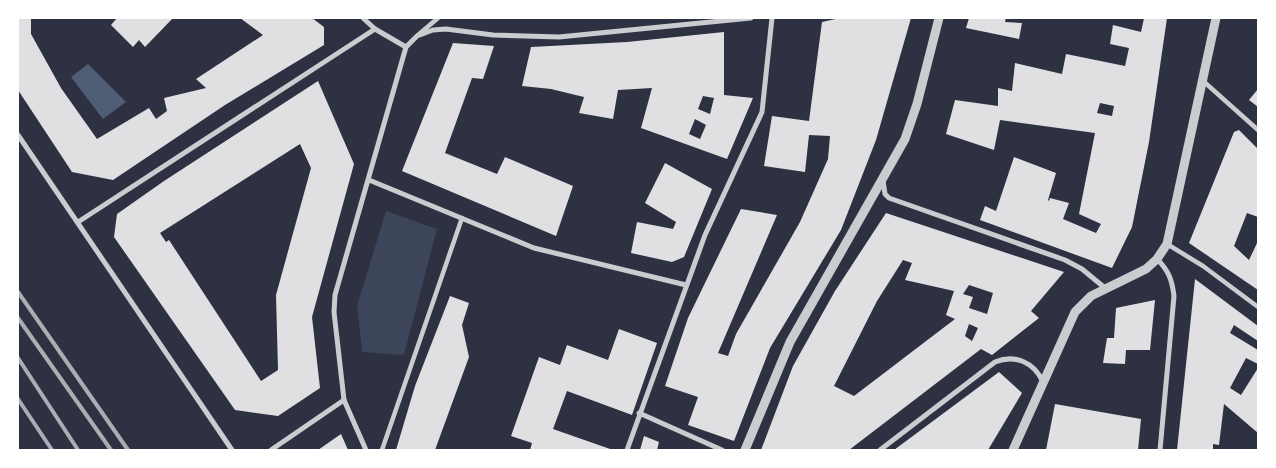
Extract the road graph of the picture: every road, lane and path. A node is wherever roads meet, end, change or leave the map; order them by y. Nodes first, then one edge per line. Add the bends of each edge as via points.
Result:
1 (363, 18) edge
2 (438, 18) edge
3 (751, 18) edge
4 (772, 18) edge
5 (939, 18) edge
6 (1216, 18) edge
7 (376, 29) junction
8 (417, 36) junction
9 (406, 47) junction
10 (1202, 80) junction
11 (1258, 130) edge
12 (18, 135) edge
13 (369, 180) junction
14 (884, 181) junction
15 (462, 218) junction
16 (78, 222) junction
17 (1167, 244) junction
18 (1157, 259) junction
19 (686, 285) junction
20 (1104, 288) junction
21 (1258, 306) edge
22 (1044, 382) junction
23 (344, 400) junction
24 (639, 413) junction
25 (232, 450) edge
26 (272, 450) edge
27 (366, 450) edge
28 (382, 450) edge
29 (626, 450) edge
30 (722, 450) edge
31 (744, 450) edge
32 (880, 450) edge
33 (1013, 450) edge
34 (1160, 450) edge

1 - 7 street
2 - 8 street
3 - 8 street via 559,37 493,35 446,29
4 - 19 street via 762,112 705,235
5 - 14 street via 906,139
6 - 10 street
7 - 9 street
7 - 16 street
8 - 9 street
9 - 13 street
10 - 11 street
10 - 17 street
12 - 16 street
13 - 15 street
13 - 23 street via 335,295
14 - 20 street via 885,194 889,198 1065,260 1082,269
14 - 31 street via 790,342
15 - 19 street via 534,248
15 - 28 street
16 - 25 street
17 - 18 street
17 - 21 street
18 - 20 street via 1146,269
18 - 34 street via 1172,280 1174,296
19 - 24 street
20 - 22 street via 1076,312
22 - 32 street via 1030,364 1020,359 1005,358 995,362
22 - 33 street
23 - 26 street
23 - 27 street
24 - 29 street
24 - 30 street

